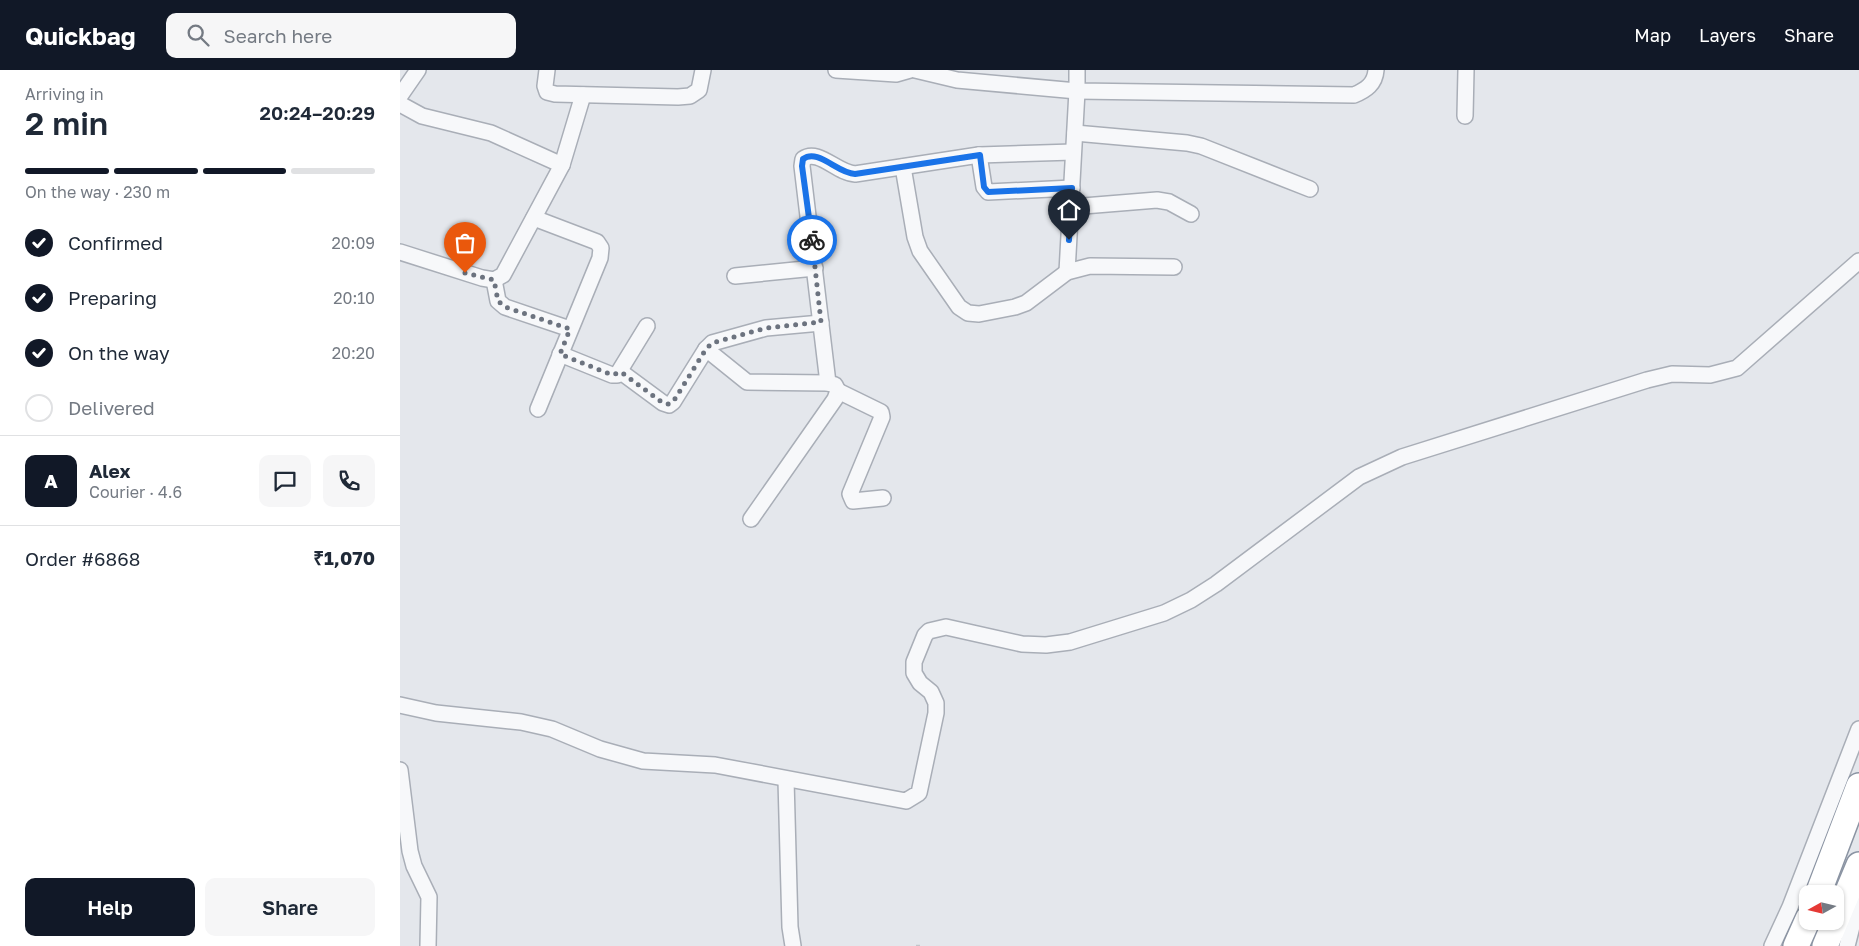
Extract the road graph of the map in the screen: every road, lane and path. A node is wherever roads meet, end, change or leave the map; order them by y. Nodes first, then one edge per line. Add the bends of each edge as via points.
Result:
1 (418, 70) edge
2 (547, 70) edge
3 (703, 70) edge
4 (836, 70) edge
5 (910, 70) edge
6 (915, 70) edge
7 (1076, 70) edge
8 (1376, 70) edge
9 (1466, 70) edge
10 (1077, 91) junction
11 (583, 95) junction
12 (400, 96) edge
13 (400, 104) edge
14 (1465, 116) dead end
15 (1075, 133) junction
16 (1073, 152) junction
17 (980, 155) junction
18 (562, 165) junction
19 (903, 167) junction
20 (1072, 188) junction
21 (1310, 188) dead end
22 (1071, 207) junction
23 (1191, 214) dead end
24 (534, 218) junction
25 (400, 252) edge
26 (1859, 261) edge
27 (1174, 267) dead end
28 (815, 268) junction
29 (1067, 272) junction
30 (735, 276) dead end
31 (494, 280) junction
32 (821, 322) junction
33 (647, 326) dead end
34 (570, 329) junction
35 (706, 349) junction
36 (560, 354) junction
37 (621, 372) junction
38 (833, 387) junction
39 (538, 409) dead end
40 (883, 498) dead end
41 (751, 519) dead end
42 (400, 705) edge
43 (1859, 729) edge
44 (400, 770) edge
45 (786, 780) junction
46 (1859, 786) edge
47 (1859, 865) edge
48 (1821, 885) edge
49 (1859, 899) edge
50 (1803, 930) edge
51 (428, 946) edge
52 (793, 946) edge
53 (916, 946) edge
54 (922, 946) edge
55 (1772, 946) edge
56 (1796, 946) edge
57 (1825, 946) edge
58 (1847, 946) edge

1 - 12 street
2 - 11 street via 547,92
3 - 11 street via 699,90 690,96
4 - 5 street via 896,74
6 - 10 street via 957,80
7 - 10 street
8 - 10 street via 1375,78 1365,90 1354,95
9 - 14 street
10 - 15 street
11 - 18 street
13 - 18 street via 422,116 491,133
15 - 16 street
15 - 21 street via 1187,143
16 - 17 street
16 - 20 street
17 - 19 street
17 - 20 street via 984,187 988,192
18 - 24 street
19 - 28 street via 846,173 815,155 803,159
19 - 29 street via 920,251 959,307 968,313 1015,308
20 - 22 street
22 - 23 street via 1157,200 1169,202
22 - 29 street
24 - 31 street via 503,274
24 - 34 street via 597,242 601,248 600,258
25 - 31 street
26 - 45 street via 1737,368 1710,375 1672,374 1647,380 1377,467 1216,584 1164,613 1070,642 1046,645 1022,644 946,627 930,631 925,635 914,662 914,672 931,692 936,713 919,793 911,799 900,801
27 - 29 street via 1090,266
28 - 30 street
28 - 32 street
31 - 34 street via 498,301 505,307
32 - 35 street via 766,328 721,340
32 - 38 street
33 - 37 street
34 - 36 street
35 - 37 street via 673,402 668,404
35 - 38 street via 747,382
36 - 37 street via 612,375
36 - 39 street
38 - 40 street via 881,412 882,417 850,494 853,501
38 - 41 street via 835,398
42 - 45 street via 552,729 600,749 643,761 715,765
43 - 55 street
44 - 51 street via 410,851 429,897
45 - 52 street
46 - 48 highway
47 - 57 highway
49 - 58 street
50 - 56 highway
53 - 54 path

